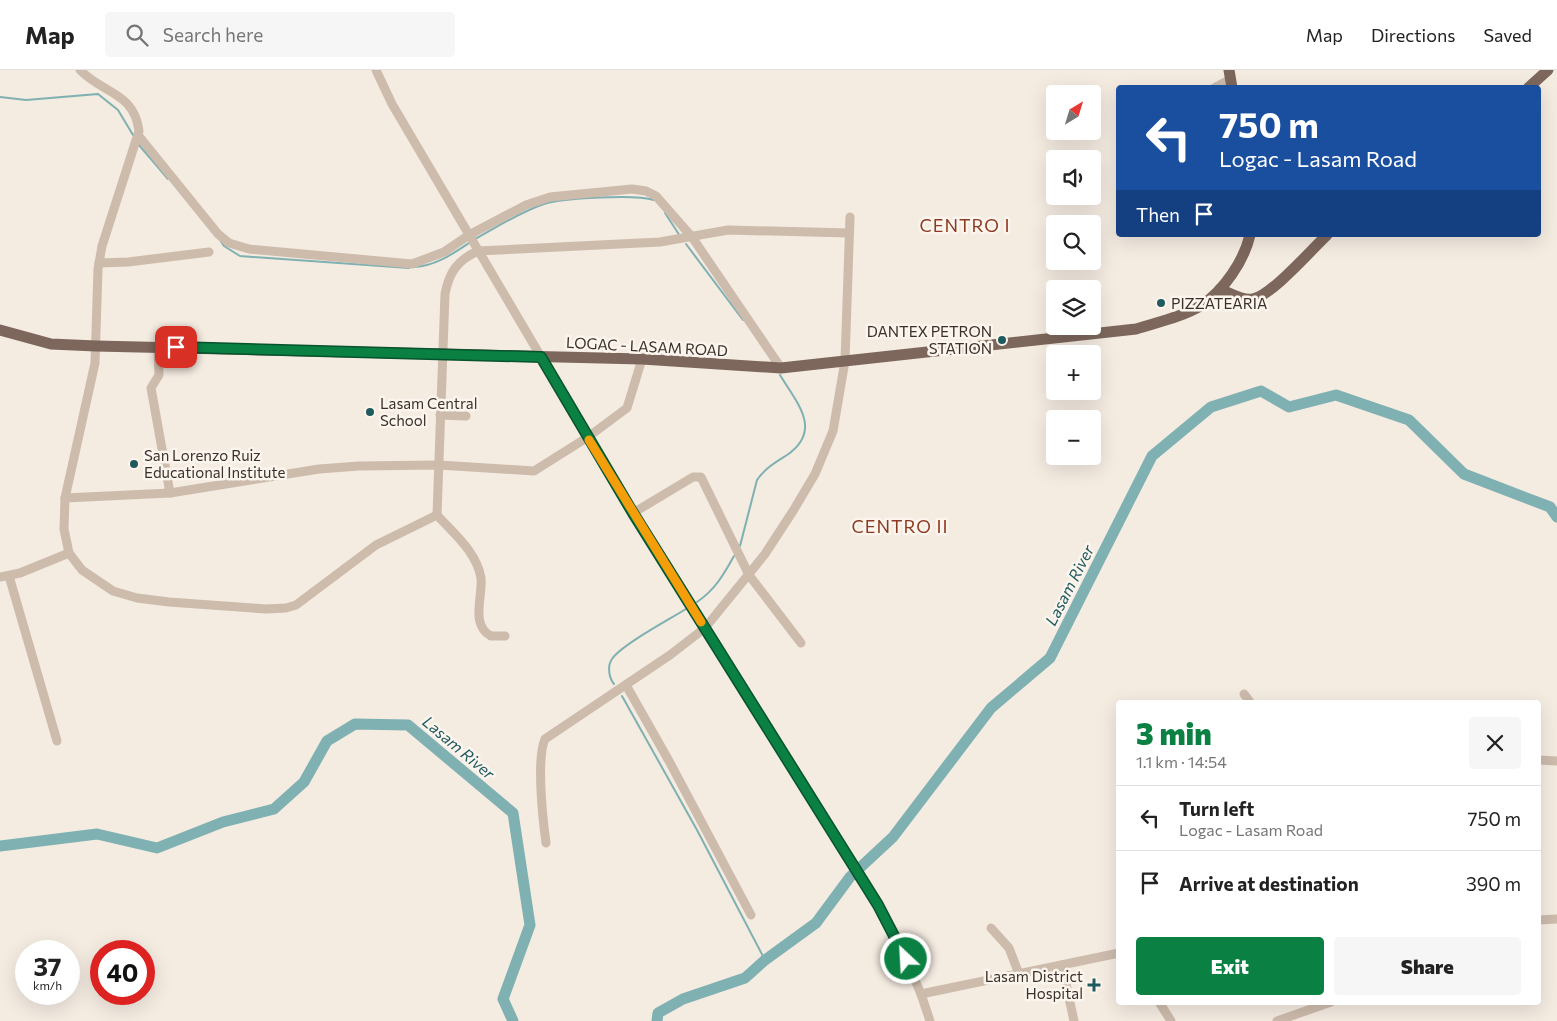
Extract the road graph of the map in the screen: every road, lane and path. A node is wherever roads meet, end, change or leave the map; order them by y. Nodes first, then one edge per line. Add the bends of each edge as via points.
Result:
1 (80, 70) edge
2 (376, 70) edge
3 (1546, 71) edge
4 (1231, 79) edge
5 (1220, 85) edge
6 (1531, 85) edge
7 (138, 135) junction
8 (850, 217) dead end
9 (849, 233) junction
10 (468, 234) junction
11 (692, 237) junction
12 (1249, 237) edge
13 (1325, 237) edge
14 (478, 250) junction
15 (210, 252) dead end
16 (99, 263) junction
17 (1220, 289) junction
18 (0, 330) edge
19 (96, 346) junction
20 (158, 346) junction
21 (442, 353) junction
22 (541, 357) junction
23 (642, 359) junction
24 (845, 361) junction
25 (781, 368) junction
26 (440, 415) junction
27 (466, 416) dead end
28 (588, 438) junction
29 (439, 465) junction
30 (170, 494) junction
31 (65, 498) junction
32 (633, 513) junction
33 (437, 514) junction
34 (69, 553) junction
35 (748, 575) junction
36 (4, 577) edge
37 (705, 628) junction
38 (505, 636) dead end
39 (801, 643) dead end
40 (626, 685) junction
41 (1244, 694) dead end
42 (1248, 700) edge
43 (57, 741) dead end
44 (1541, 760) edge
45 (1557, 761) edge
46 (546, 843) dead end
47 (750, 915) dead end
48 (1557, 919) edge
49 (1541, 920) edge
50 (990, 928) dead end
51 (1116, 954) edge
52 (1062, 965) junction
53 (1019, 974) junction
54 (921, 994) junction
55 (1161, 1005) edge
56 (1322, 1005) edge
57 (930, 1021) edge
58 (1074, 1021) edge
59 (1171, 1021) edge
60 (1277, 1021) edge

1 - 7 street via 126,101 138,121
2 - 10 street via 392,104
3 - 6 main road
4 - 5 street
7 - 10 street via 218,234 235,246 412,264 444,252
7 - 16 street via 108,223
8 - 9 street
9 - 11 street via 728,230
9 - 24 street
10 - 11 street via 550,197 632,189 656,196
10 - 14 street
11 - 14 street via 660,242
11 - 25 street
12 - 17 main road, LOGAC - LASAM ROAD via 1234,270
13 - 17 main road via 1259,297 1244,299
14 - 21 street via 456,265 448,276
14 - 22 street
15 - 16 street
16 - 19 street
17 - 24 main road, LOGAC - LASAM ROAD via 1202,304 1178,316 1136,329
18 - 19 main road, LOGAC - LASAM ROAD via 51,344
19 - 20 main road, LOGAC - LASAM ROAD
19 - 31 street
20 - 21 main road, LOGAC - LASAM ROAD
20 - 30 street via 159,375 151,388
21 - 22 main road, LOGAC - LASAM ROAD
21 - 26 street
22 - 23 main road, LOGAC - LASAM ROAD
22 - 28 street
23 - 25 main road, LOGAC - LASAM ROAD
23 - 28 street via 627,408
24 - 25 main road, LOGAC - LASAM ROAD
24 - 35 street via 833,431 814,474 789,518
26 - 27 street
26 - 29 street
28 - 29 street via 534,471
28 - 32 street
29 - 30 street via 319,469
29 - 33 street
30 - 31 street
31 - 34 street via 64,529
32 - 35 street via 692,477 701,477
32 - 37 street
33 - 34 street via 376,545 310,595 286,608 137,598 113,591 95,581
33 - 38 street via 476,562 482,586 479,614 482,628 491,636
34 - 36 street
35 - 37 street
35 - 39 street
36 - 43 street
37 - 40 street
37 - 54 street via 878,905
40 - 46 street via 545,740 542,811
40 - 47 street
41 - 42 street
44 - 45 street
48 - 49 street
50 - 53 street via 1009,948
51 - 52 street
52 - 53 street
52 - 58 street
53 - 54 street
54 - 57 street
55 - 59 street
56 - 60 street

